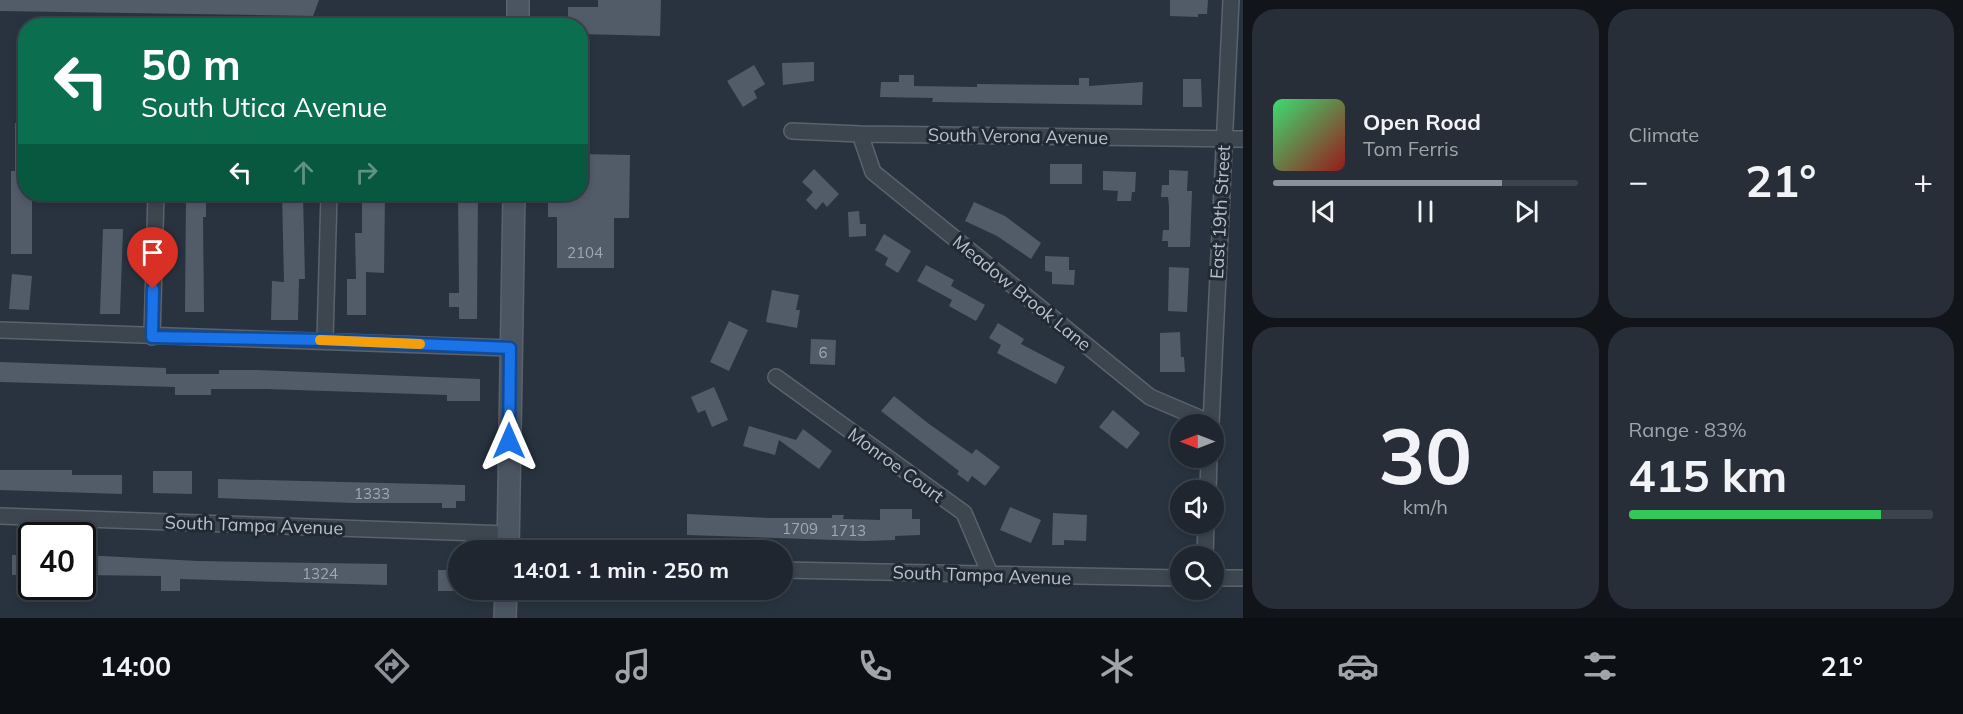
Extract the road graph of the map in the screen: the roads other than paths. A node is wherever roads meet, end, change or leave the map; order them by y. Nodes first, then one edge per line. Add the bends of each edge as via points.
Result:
1 (518, 0) edge
2 (1231, 0) edge
3 (518, 18) edge
4 (792, 131) dead end
5 (860, 134) junction
6 (1223, 139) junction
7 (1243, 139) edge
8 (156, 201) edge
9 (329, 201) edge
10 (514, 201) edge
11 (0, 330) edge
12 (152, 337) junction
13 (324, 340) junction
14 (510, 348) junction
15 (776, 377) dead end
16 (1188, 414) edge
17 (1211, 414) edge
18 (0, 516) edge
19 (469, 540) edge
20 (508, 540) edge
21 (793, 570) edge
22 (990, 574) junction
23 (1170, 578) edge
24 (1224, 578) edge
25 (1243, 578) edge
26 (506, 600) edge
27 (505, 618) edge

1 - 3 street
2 - 6 street, East 19th Street
4 - 5 street, South Verona Avenue
5 - 6 street, South Verona Avenue
5 - 16 street, Meadow Brook Lane via 873,172 1150,398
6 - 7 street, South Verona Avenue
6 - 17 street, East 19th Street
8 - 12 street
9 - 13 street
10 - 14 street
11 - 12 street
12 - 13 street
13 - 14 street
14 - 20 street
15 - 22 street, Monroe Court via 964,513
18 - 19 street, South Tampa Avenue
21 - 22 street, South Tampa Avenue
22 - 23 street, South Tampa Avenue
24 - 25 street
26 - 27 street

